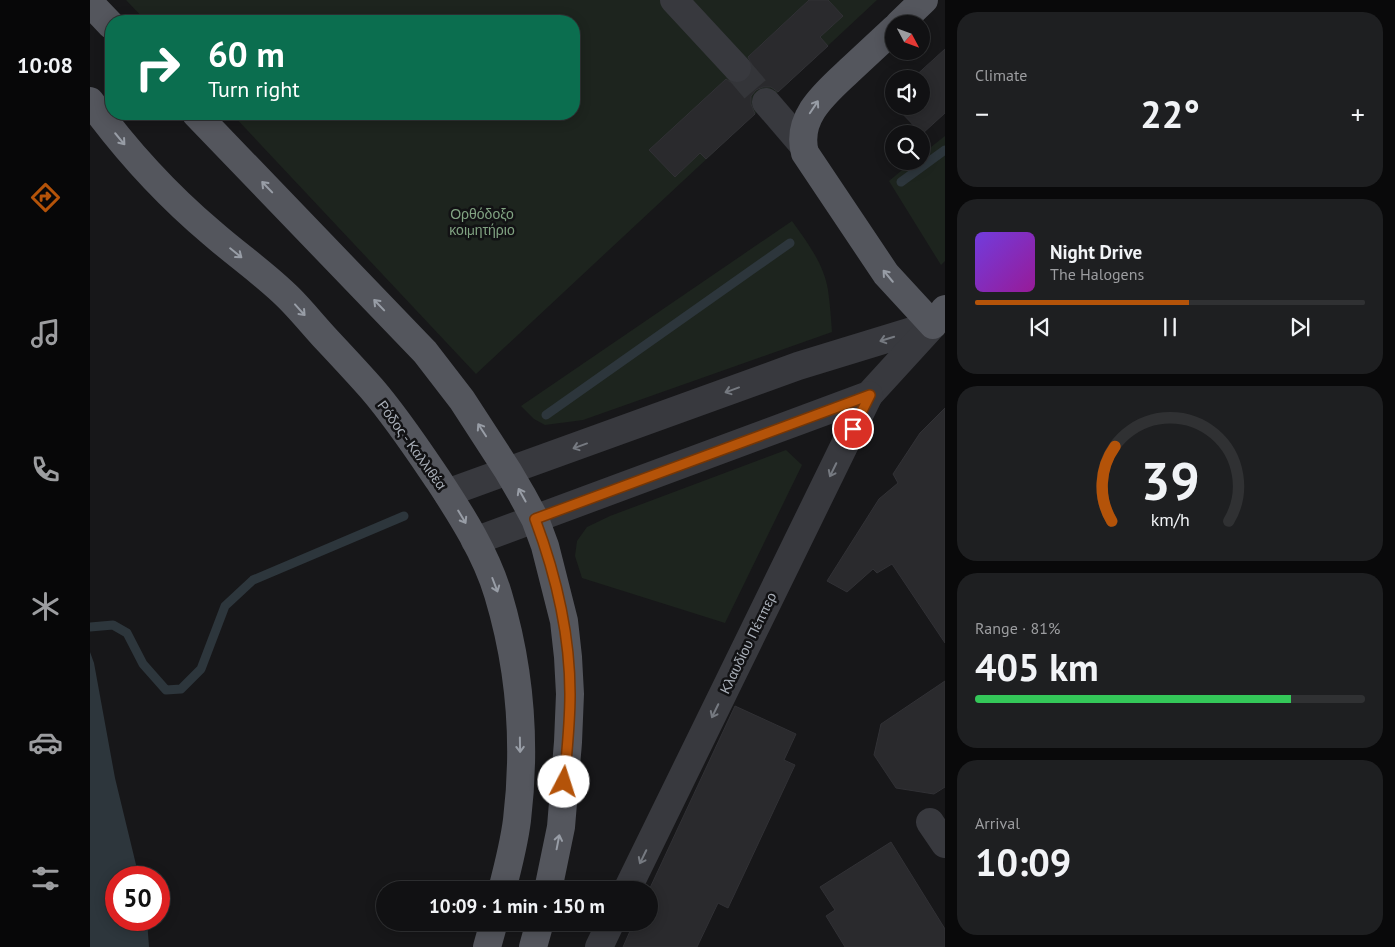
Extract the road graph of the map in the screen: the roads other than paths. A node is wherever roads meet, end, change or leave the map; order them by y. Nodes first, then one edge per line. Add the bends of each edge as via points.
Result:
1 (674, 0) edge
2 (924, 0) edge
3 (90, 3) edge
4 (908, 15) edge
5 (105, 19) edge
6 (885, 38) edge
7 (736, 68) tunnel mouth
8 (90, 101) edge
9 (766, 102) tunnel mouth
10 (202, 120) edge
11 (803, 145) junction
12 (941, 325) edge
13 (870, 395) junction
14 (508, 472) junction
15 (447, 493) junction
16 (535, 519) junction
17 (475, 540) junction
18 (930, 822) dead end
19 (945, 844) edge
20 (504, 881) edge
21 (550, 881) edge
22 (631, 881) edge
23 (491, 931) edge
24 (537, 931) edge
25 (607, 931) edge
26 (487, 947) edge
27 (533, 947) edge
28 (599, 947) edge

1 - 7 street
2 - 4 main road
3 - 5 main road
11 -> 6 main road via 806,121 811,111
8 -> 15 main road, Ρόδος - Καλλιθέα via 156,179 211,232 288,297 373,390
9 - 11 street
14 -> 10 main road via 462,400 425,352
12 -> 11 main road via 886,274 805,153
12 - 13 street
12 -> 14 street via 798,366
13 - 16 street
13 -> 22 street, Κλαυδίου Πέππερ
14 - 15 street
16 -> 14 main road
15 -> 17 main road, Ρόδος - Καλλιθέα
16 - 17 street
21 -> 16 main road via 561,827 570,694 564,622
17 -> 20 main road, Ρόδος - Καλλιθέα via 498,594 519,702 520,785
18 - 19 street
23 - 26 main road
24 - 27 main road
25 - 28 street

